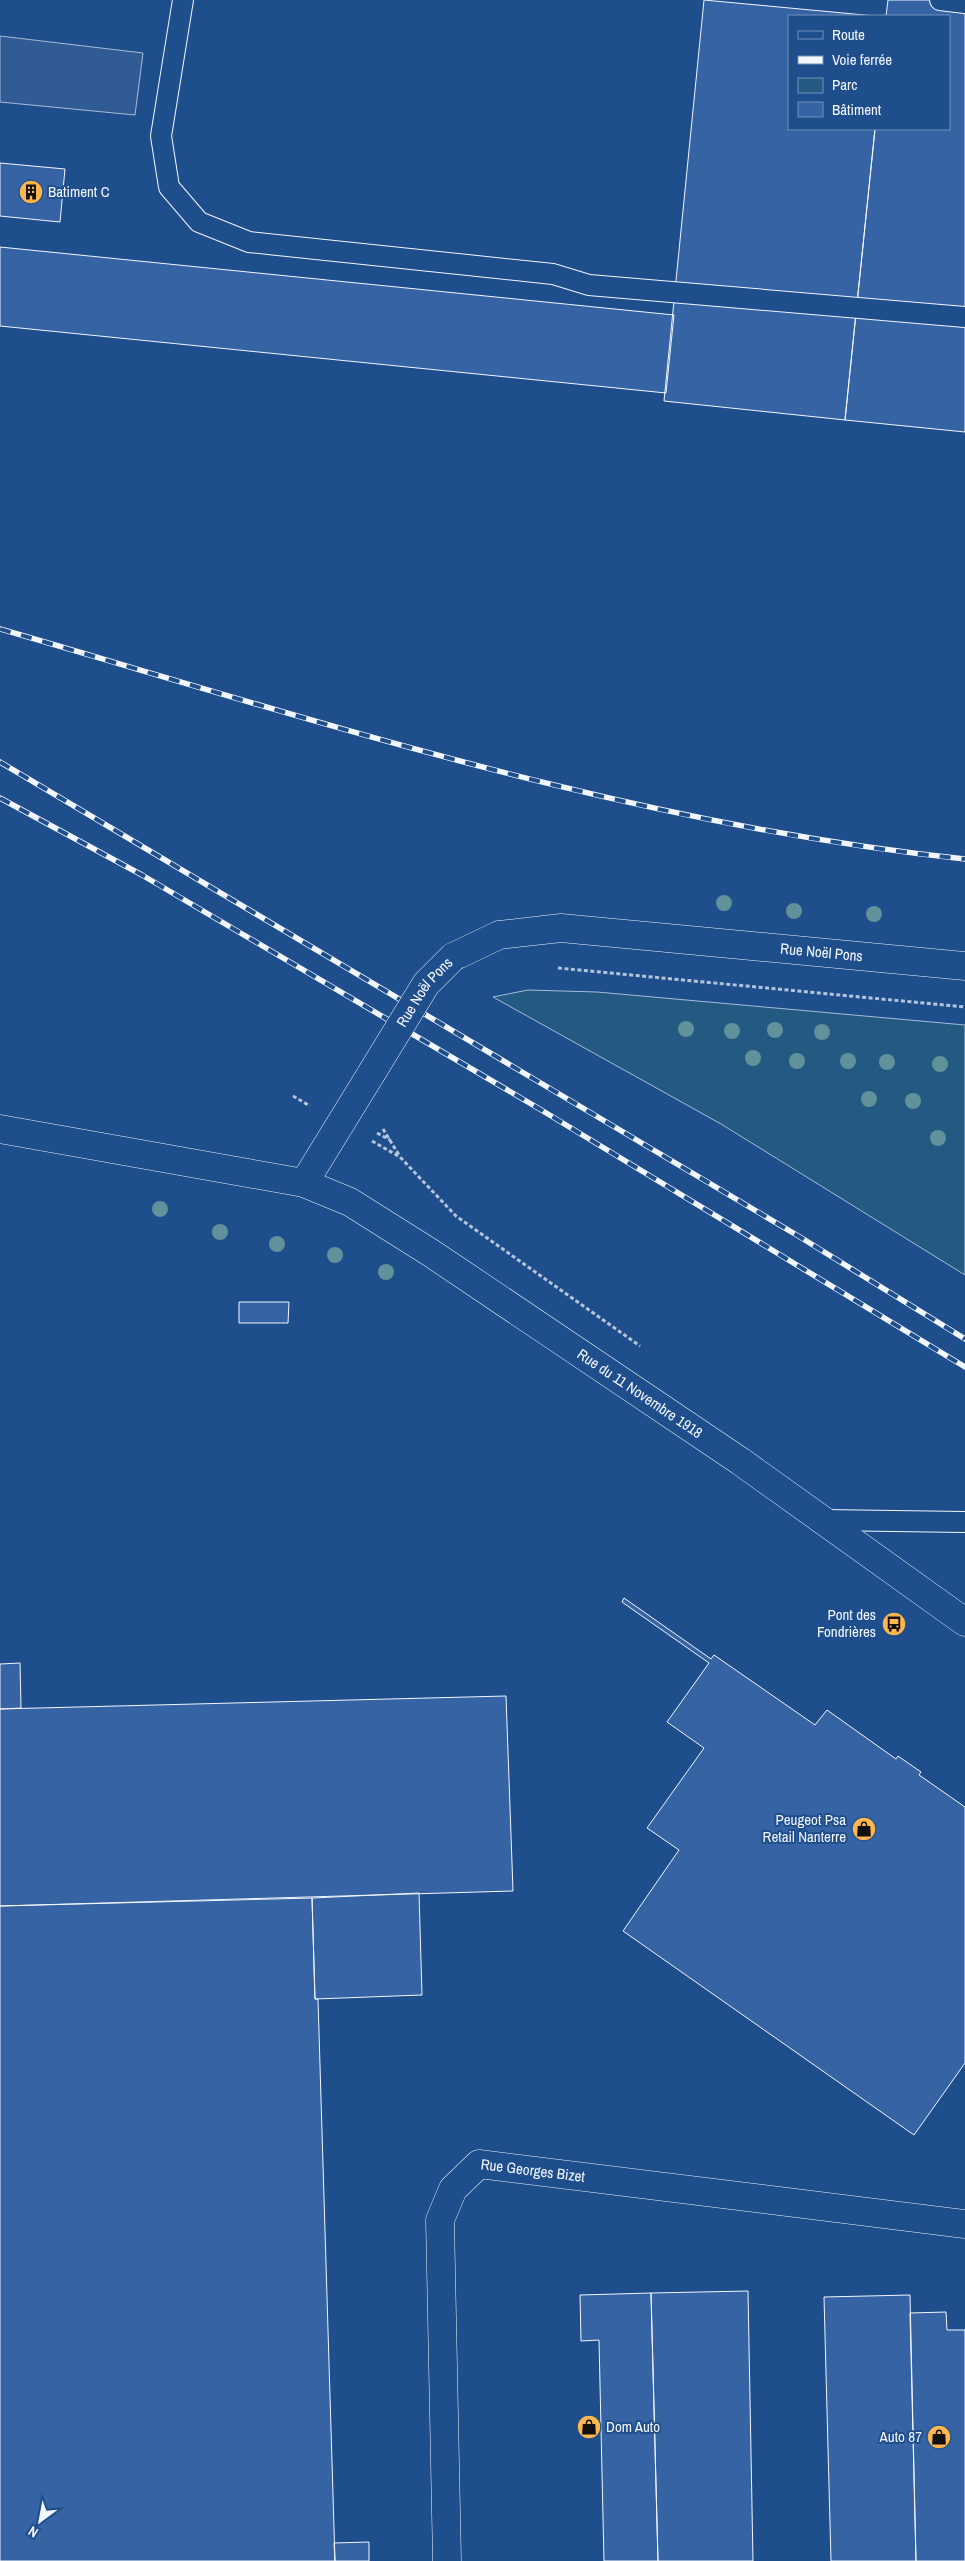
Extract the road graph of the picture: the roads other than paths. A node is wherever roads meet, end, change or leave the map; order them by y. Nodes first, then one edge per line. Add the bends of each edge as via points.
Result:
1 (183, 0) edge
2 (940, 0) edge
3 (965, 2) edge
4 (965, 317) edge
5 (965, 966) edge
6 (0, 1128) edge
7 (304, 1183) junction
8 (824, 1520) junction
9 (965, 1522) edge
10 (965, 1622) edge
11 (965, 2224) edge
12 (446, 2561) edge

1 - 4 lane via 161,136 169,187 199,222 208,226 249,242 553,274 588,285
2 - 3 lane
5 - 7 street, Rue Noël Pons, bridge via 561,928 499,935 453,957 426,984
6 - 7 street
7 - 8 street, Rue du 11 Novembre 1918 via 350,1202 431,1253
8 - 9 lane
8 - 10 street, Rue du 11 Novembre 1918
11 - 12 street, Rue Georges Bizet via 479,2164 452,2189 440,2220

